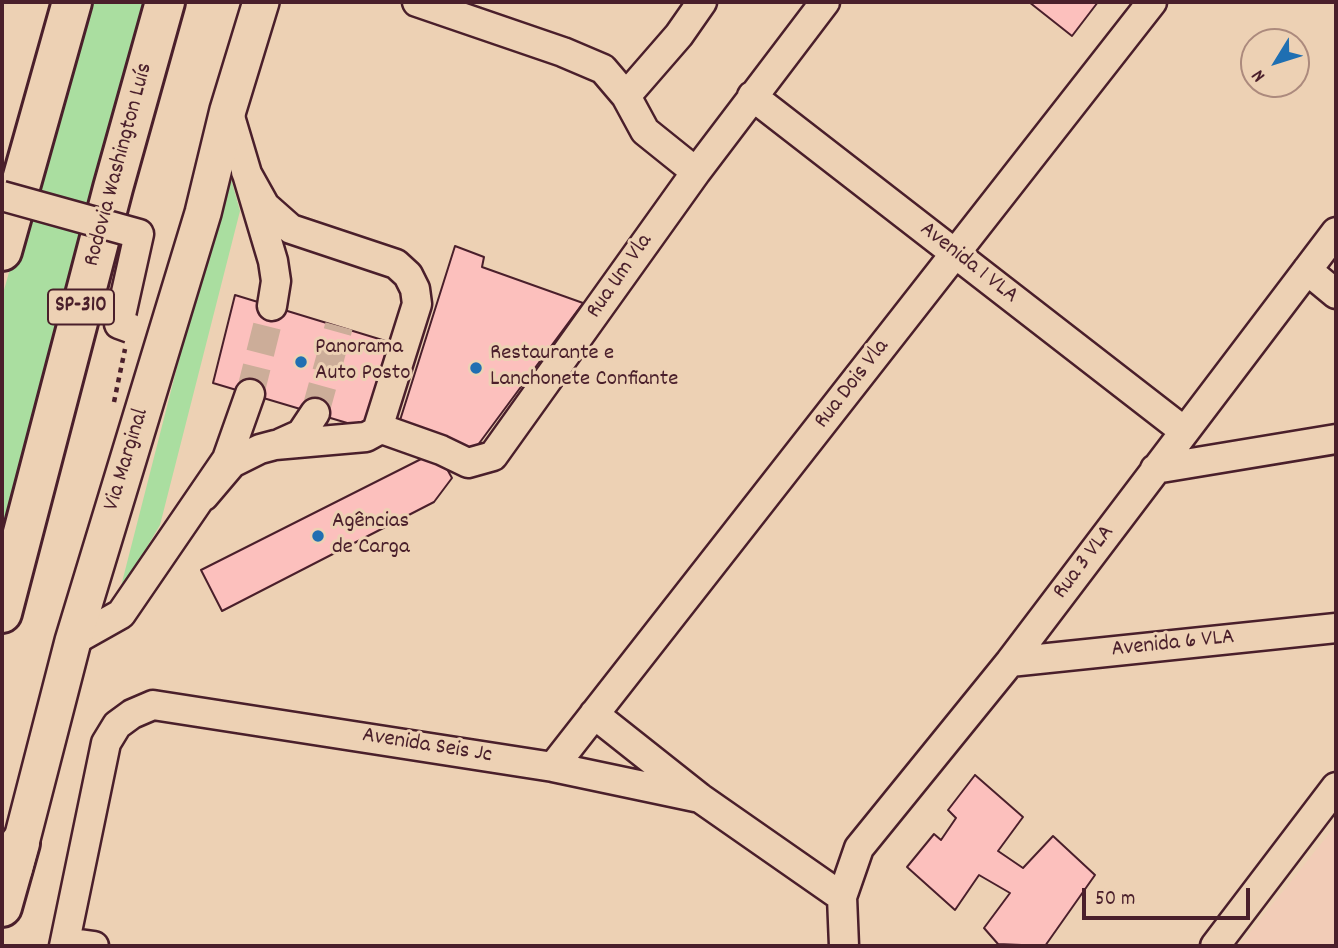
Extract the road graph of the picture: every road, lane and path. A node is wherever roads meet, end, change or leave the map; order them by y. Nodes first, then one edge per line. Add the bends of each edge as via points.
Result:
1 (72, 2) edge
2 (165, 2) edge
3 (184, 2) edge
4 (261, 2) edge
5 (417, 2) edge
6 (702, 2) edge
7 (825, 2) edge
8 (1152, 2) edge
9 (626, 96) junction
10 (752, 96) junction
11 (228, 110) junction
12 (124, 148) junction
13 (696, 172) junction
14 (246, 173) junction
15 (2, 196) edge
16 (1336, 232) edge
17 (2, 251) edge
18 (955, 254) junction
19 (1307, 270) junction
20 (1336, 293) edge
21 (272, 306) tunnel mouth
22 (130, 328) dead end
23 (250, 394) tunnel mouth
24 (315, 413) tunnel mouth
25 (379, 428) junction
26 (1184, 431) junction
27 (1336, 439) edge
28 (275, 445) junction
29 (1156, 469) junction
30 (204, 496) junction
31 (2, 613) edge
32 (1336, 628) edge
33 (73, 641) junction
34 (1010, 662) junction
35 (594, 714) junction
36 (553, 767) junction
37 (1336, 787) edge
38 (700, 798) junction
39 (20, 843) junction
40 (842, 897) junction
41 (2, 907) edge
42 (2, 921) edge
43 (65, 944) edge
44 (94, 946) edge
45 (844, 946) edge
46 (1214, 946) edge

1 - 17 highway
2 - 12 highway, Rodovia Washington Luís / SP-310
3 - 12 highway
4 - 11 main road, Via Marginal
5 - 9 street via 603,69
6 - 9 street
7 - 10 street, Rua Um Vla
8 - 18 street, Rua Dois Vla
9 - 13 street via 645,131
10 - 13 street, Rua Um Vla
10 - 18 street, Avenida 1 VLA
11 - 14 street
11 - 33 main road, Via Marginal via 203,213
12 - 31 highway, Rodovia Washington Luís / SP-310
13 - 25 street, Rua Um Vla via 493,456 468,463
14 - 21 street via 273,261
14 - 25 street via 265,206 291,229 396,264 408,275 417,304
15 - 22 street, bridge via 139,234 119,324
16 - 19 street, Rua 3 VLA
18 - 26 street, Avenida 1 VLA
18 - 35 street, Rua Dois Vla
19 - 20 street
19 - 26 street, Rua 3 VLA
23 - 30 street via 227,459
24 - 28 street via 301,434
25 - 28 street via 366,437
26 - 29 street, Rua 3 VLA
27 - 29 street
28 - 30 street via 232,463
29 - 34 street, Rua 3 VLA
30 - 33 street via 121,614
32 - 34 street, Avenida 6 VLA
33 - 39 main road, Via Marginal
34 - 40 street, Rua 3 VLA via 859,848
35 - 36 street, Rua Dois Vla
35 - 38 street
36 - 38 street, Avenida Seis Jc
36 - 43 street, Avenida Seis Jc via 153,705 117,725 106,743
37 - 46 street
38 - 40 street
39 - 41 highway
39 - 42 main road, Via Marginal
40 - 45 street
43 - 44 street

